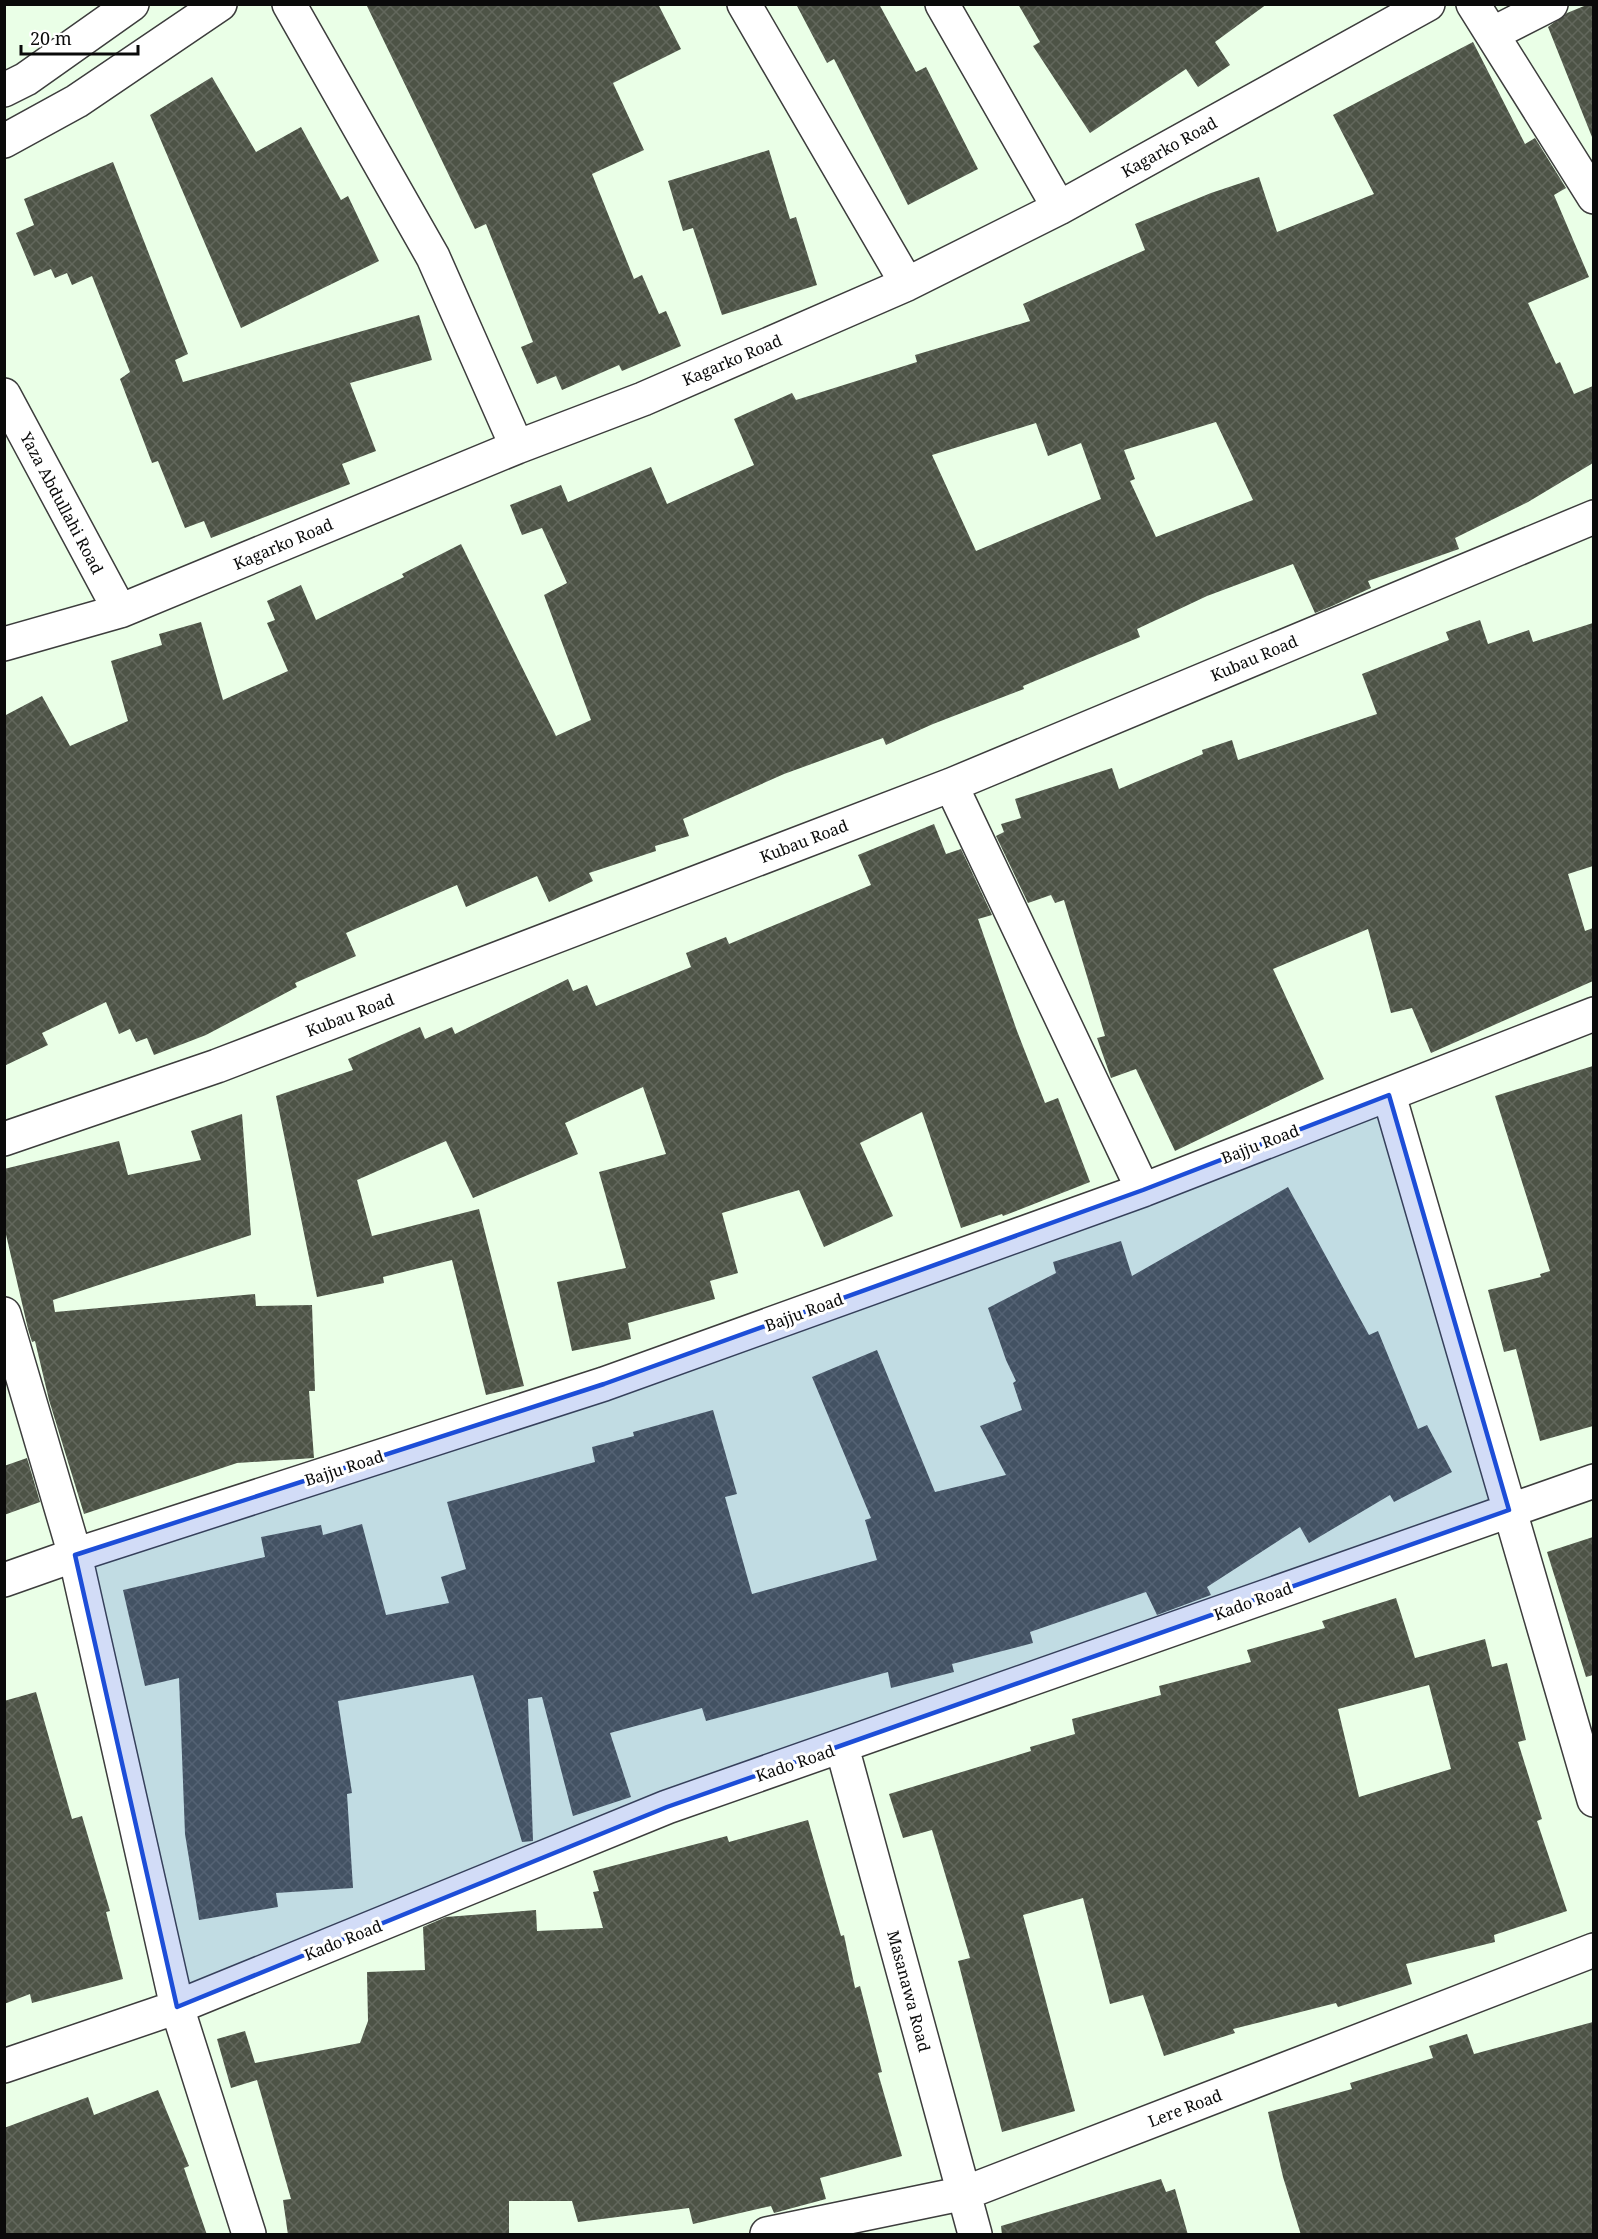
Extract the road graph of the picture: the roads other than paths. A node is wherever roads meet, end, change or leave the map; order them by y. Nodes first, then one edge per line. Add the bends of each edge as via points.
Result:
1 (132, 4) edge
2 (220, 4) edge
3 (289, 4) edge
4 (744, 4) edge
5 (942, 4) edge
6 (1428, 4) edge
7 (1473, 4) edge
8 (1551, 4) edge
9 (1494, 33) junction
10 (4, 90) edge
11 (4, 141) edge
12 (1593, 197) edge
13 (1059, 208) junction
14 (907, 284) junction
15 (4, 395) edge
16 (517, 447) junction
17 (1593, 517) edge
18 (120, 611) junction
19 (4, 644) edge
20 (951, 785) junction
21 (1593, 1014) edge
22 (1389, 1095) junction
23 (4, 1139) edge
24 (1143, 1190) junction
25 (4, 1314) edge
26 (1593, 1480) edge
27 (1509, 1510) junction
28 (75, 1555) junction
29 (4, 1580) edge
30 (842, 1747) junction
31 (1593, 1800) edge
32 (1593, 1950) edge
33 (177, 2007) junction
34 (4, 2066) edge
35 (965, 2193) junction
36 (249, 2235) edge
37 (767, 2235) edge
38 (975, 2235) edge

1 - 10 street via 26,79
2 - 11 street via 77,101
3 - 16 street via 433,257
4 - 14 street
5 - 13 street
6 - 13 street, Kagarko Road
7 - 9 street
8 - 9 street
9 - 12 street
13 - 14 street, Kagarko Road
14 - 16 street, Kagarko Road via 643,399
15 - 18 street, Yaza Abdullahi Road
16 - 18 street, Kagarko Road
17 - 20 street, Kubau Road
18 - 19 street, Kagarko Road
20 - 23 street, Kubau Road via 217,1066
20 - 24 street
21 - 22 street, Bajju Road
22 - 24 street, Bajju Road
22 - 27 street
24 - 28 street, Bajju Road via 604,1384
25 - 28 street
26 - 27 street, Kado Road
27 - 30 street, Kado Road
27 - 31 street
28 - 29 street, Bajju Road
28 - 33 street
30 - 33 street, Kado Road via 667,1807
30 - 35 street, Masanawa Road
32 - 35 street, Lere Road
33 - 34 street, Kado Road
33 - 36 street
35 - 37 street, Lere Road
35 - 38 street, Masanawa Road

